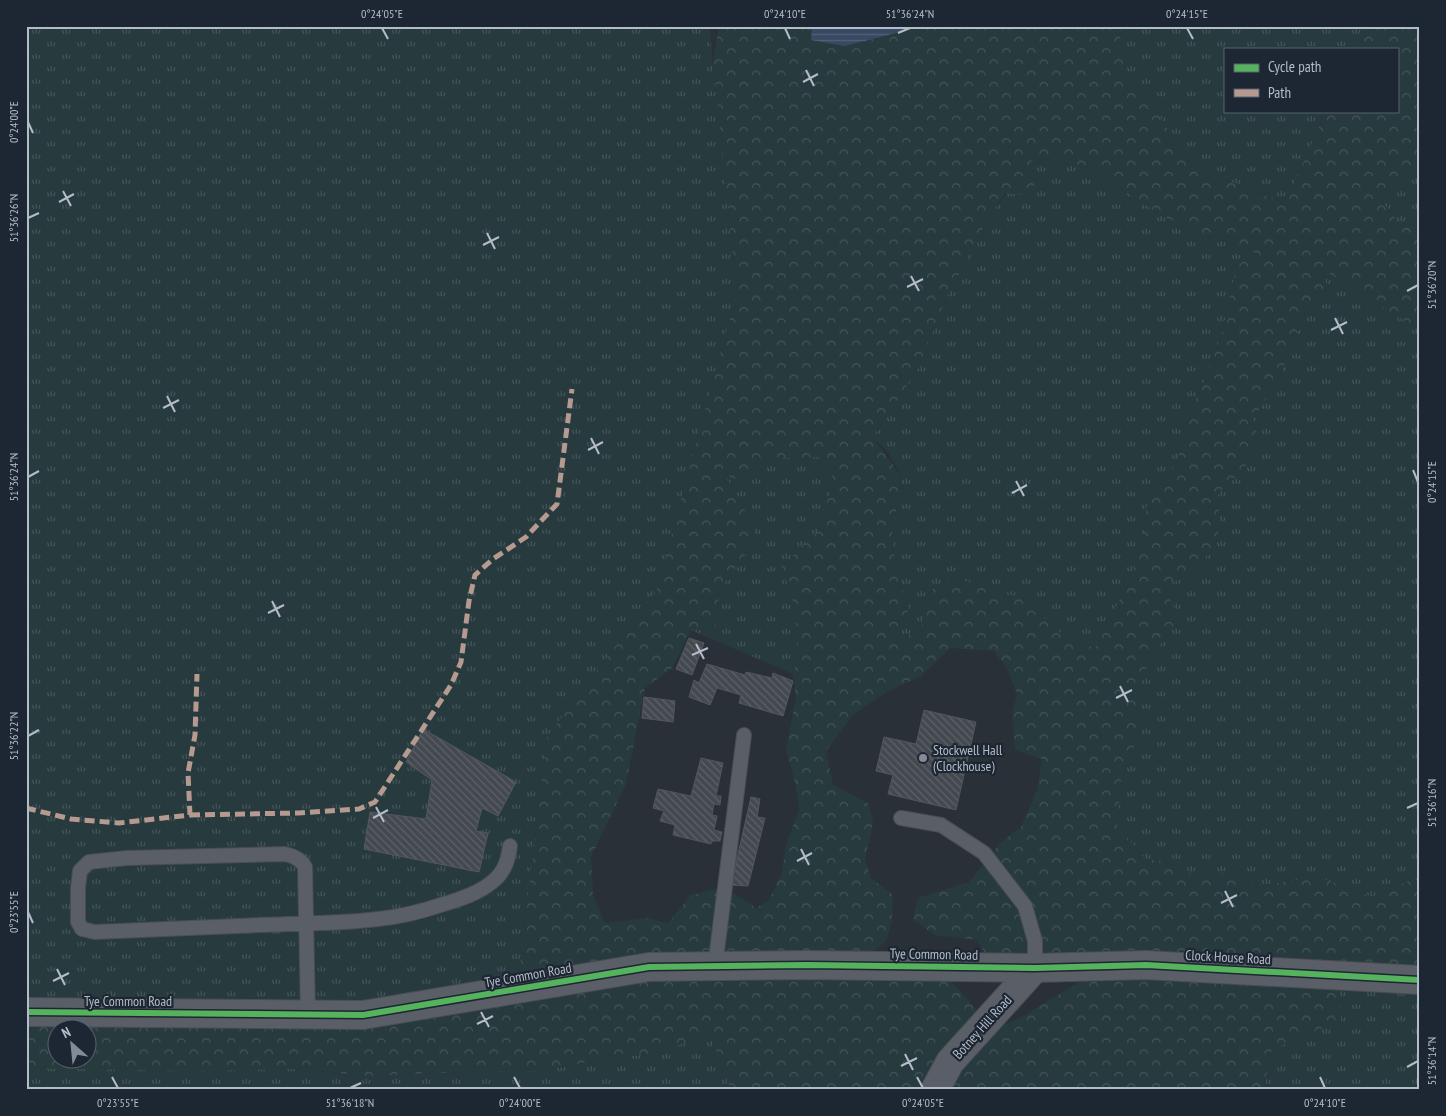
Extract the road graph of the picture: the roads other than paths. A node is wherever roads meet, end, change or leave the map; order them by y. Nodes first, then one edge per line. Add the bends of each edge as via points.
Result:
1 (744, 734) dead end
2 (901, 818) dead end
3 (510, 846) dead end
4 (307, 923) junction
5 (715, 967) junction
6 (1035, 968) junction
7 (1420, 980) edge
8 (26, 1012) edge
9 (308, 1014) junction
10 (935, 1090) edge

1 - 5 lane
2 - 6 lane via 941,825 984,853 1025,906 1035,941
3 - 4 lane via 508,860 494,881 455,900 422,911 379,919
4 - 4 lane via 95,932 82,929 78,922 80,871 89,862 127,858 294,856 305,867
4 - 9 lane
5 - 6 street, Tye Common Road
5 - 9 street, Tye Common Road via 649,967 363,1015
6 - 7 street, Clock House Road via 1146,965
6 - 10 street, Botney Hill Road via 950,1062
8 - 9 street, Tye Common Road

